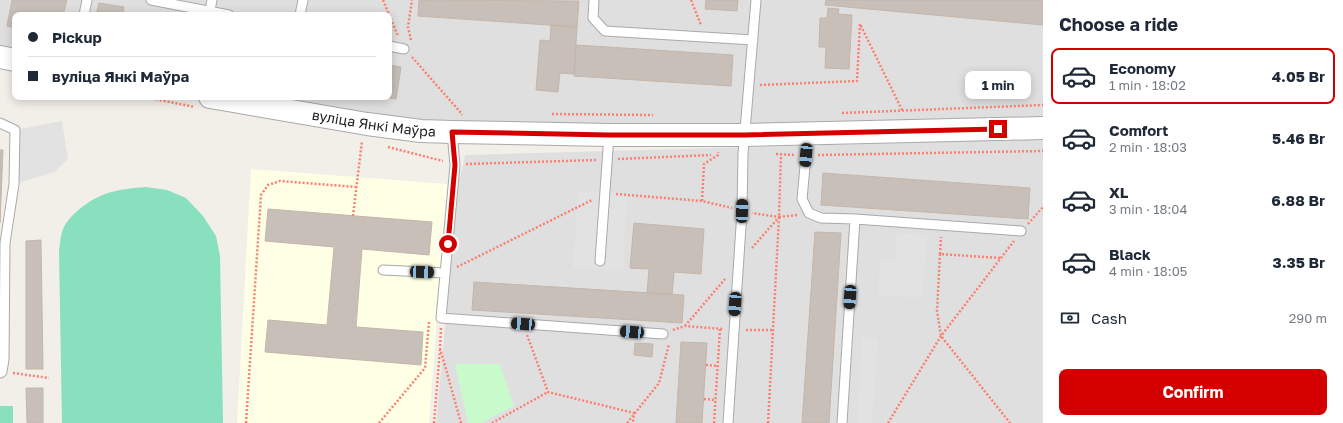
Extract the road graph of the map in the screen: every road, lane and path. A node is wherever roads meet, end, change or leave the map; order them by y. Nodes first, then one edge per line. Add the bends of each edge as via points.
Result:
1 (87, 0) edge
2 (151, 0) edge
3 (212, 0) edge
4 (303, 0) edge
5 (383, 0) edge
6 (412, 0) edge
7 (594, 0) edge
8 (692, 0) edge
9 (756, 0) edge
10 (85, 12) edge
11 (205, 12) edge
12 (209, 12) edge
13 (301, 12) edge
14 (388, 12) edge
15 (392, 21) edge
16 (705, 37) junction
17 (753, 40) junction
18 (412, 41) dead end
19 (392, 47) edge
20 (404, 49) junction
21 (415, 55) dead end
22 (0, 57) edge
23 (12, 59) edge
24 (417, 62) junction
25 (749, 85) junction
26 (234, 100) edge
27 (1043, 105) edge
28 (902, 110) junction
29 (461, 113) junction
30 (469, 113) dead end
31 (836, 113) dead end
32 (548, 114) dead end
33 (657, 115) dead end
34 (0, 123) edge
35 (453, 123) junction
36 (1043, 128) edge
37 (808, 134) junction
38 (609, 135) junction
39 (745, 135) junction
40 (362, 140) dead end
41 (781, 154) dead end
42 (718, 155) dead end
43 (356, 187) junction
44 (606, 193) junction
45 (702, 201) junction
46 (1043, 207) edge
47 (742, 211) junction
48 (809, 213) junction
49 (353, 216) dead end
50 (780, 217) junction
51 (855, 219) junction
52 (941, 225) junction
53 (1021, 231) junction
54 (940, 254) junction
55 (1001, 258) junction
56 (600, 261) dead end
57 (738, 265) junction
58 (383, 270) dead end
59 (445, 273) junction
60 (430, 316) dead end
61 (441, 318) junction
62 (523, 324) junction
63 (685, 326) junction
64 (720, 329) junction
65 (673, 330) dead end
66 (733, 330) junction
67 (772, 330) junction
68 (667, 336) joint
69 (941, 336) junction
70 (440, 348) junction
71 (706, 366) dead end
72 (718, 366) junction
73 (1, 373) edge
74 (49, 378) dead end
75 (548, 392) junction
76 (704, 399) dead end
77 (716, 400) junction
78 (634, 413) junction
79 (246, 423) edge
80 (380, 423) edge
81 (434, 423) edge
82 (461, 423) edge
83 (492, 423) edge
84 (627, 423) edge
85 (634, 423) edge
86 (714, 423) edge
87 (728, 423) edge
88 (768, 423) edge
89 (842, 423) edge
90 (888, 423) edge
91 (1010, 423) edge

1 - 10 lane
2 - 11 lane
3 - 12 lane
4 - 13 lane
5 - 14 path
6 - 18 path via 408,27
7 - 16 lane via 594,18 605,30
8 - 16 path
9 - 17 lane
15 - 20 path
16 - 17 lane
17 - 25 lane
19 - 20 lane
20 - 24 path
21 - 24 path
22 - 23 street
24 - 29 path
25 - 28 path via 857,81 860,24
25 - 39 lane
26 - 35 street, вуліца Янкі Маўра via 421,131
27 - 28 path
28 - 31 path
29 - 30 path
29 - 35 path
32 - 33 path
34 - 73 lane via 15,130 14,184 5,243 4,348
35 - 38 street, вуліца Янкі Маўра
35 - 59 lane via 455,165
36 - 37 street, вуліца Янкі Маўра
37 - 39 street, вуліца Янкі Маўра
37 - 48 lane via 802,198
38 - 39 street, вуліца Янкі Маўра
38 - 44 lane
39 - 47 lane
40 - 43 path
41 - 50 path
42 - 45 path via 704,164
43 - 49 path
43 - 79 path via 280,180 268,185 261,195
44 - 45 path
44 - 56 lane
44 - 59 path
45 - 47 path
46 - 53 path
47 - 50 path
47 - 57 lane
48 - 50 path
48 - 51 lane via 821,218
50 - 57 path
50 - 67 path
51 - 52 lane
51 - 89 lane
52 - 53 lane
52 - 54 path
53 - 55 path
54 - 55 path
54 - 69 path via 937,310
55 - 69 path
57 - 63 path
57 - 66 lane
58 - 59 lane
59 - 61 lane
60 - 80 path via 425,368
61 - 62 lane
61 - 70 path
62 - 68 lane
62 - 75 path
63 - 64 path
63 - 65 path
64 - 66 path
64 - 72 path
66 - 67 path
66 - 87 lane
67 - 88 path
68 - 78 path via 659,383
69 - 90 path
69 - 91 path
70 - 81 path
70 - 82 path
71 - 72 path
72 - 77 path
73 - 74 path
75 - 78 path
75 - 83 path
76 - 77 path
77 - 86 path
78 - 84 path
78 - 85 path

